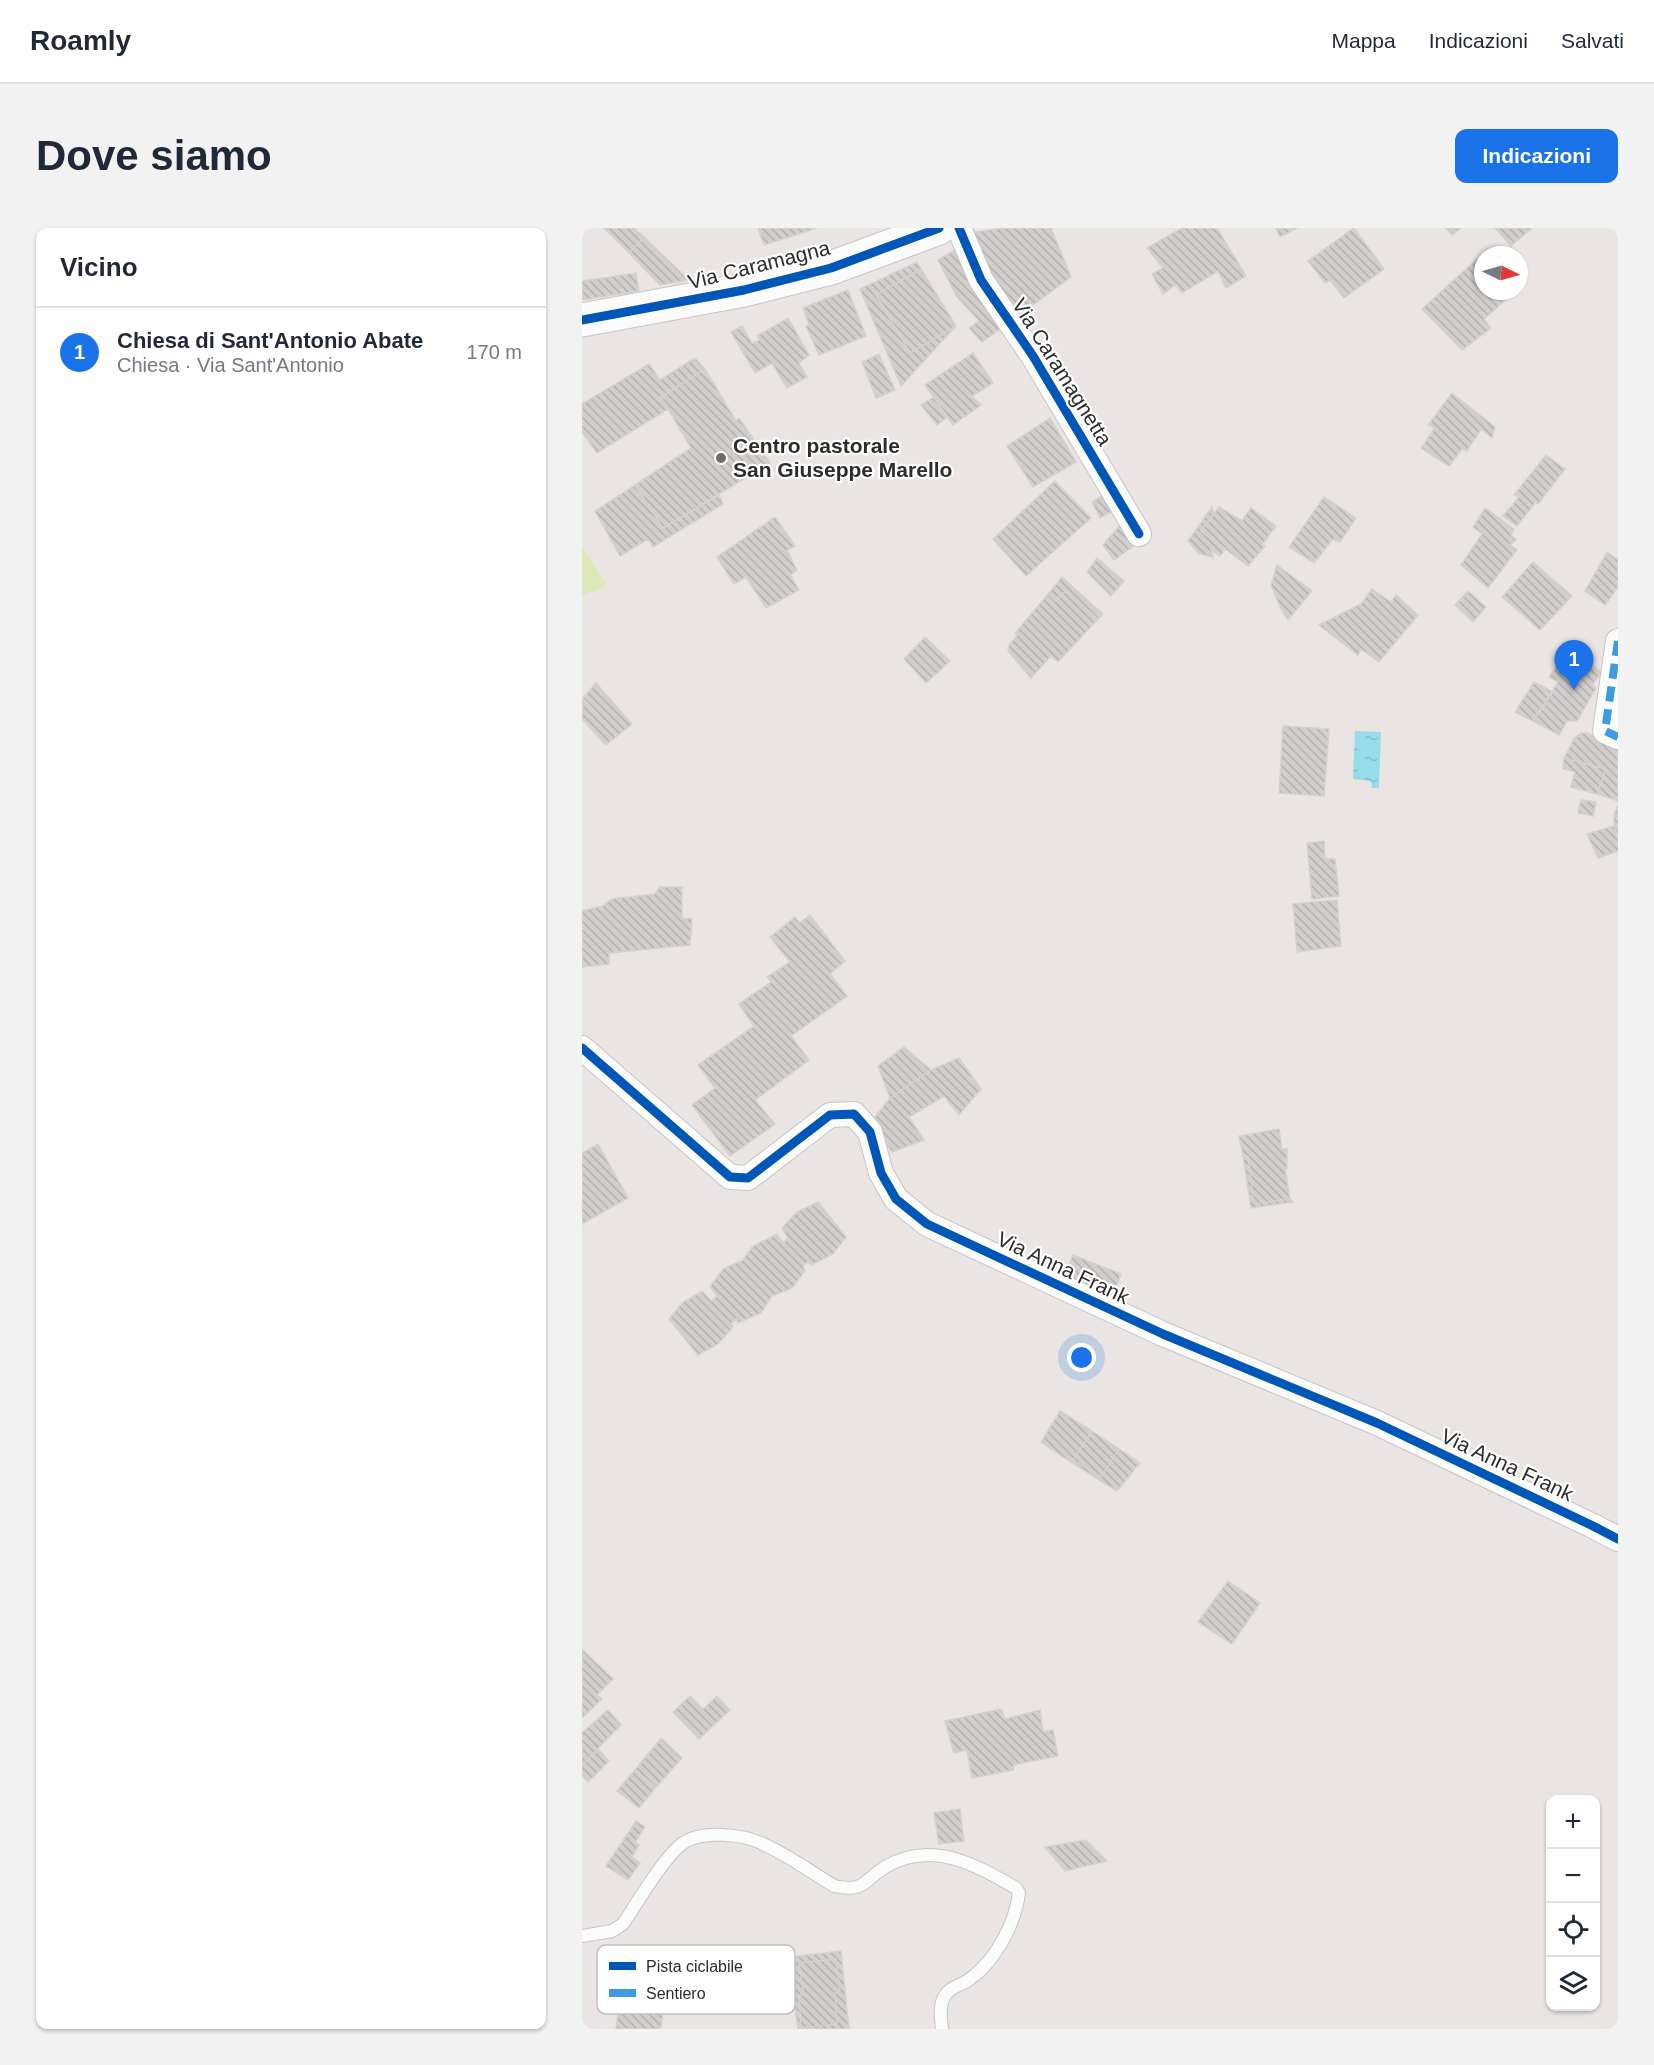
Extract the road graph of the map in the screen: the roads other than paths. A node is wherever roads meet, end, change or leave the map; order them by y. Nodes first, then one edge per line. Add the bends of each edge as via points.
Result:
1 (939, 228) edge
2 (959, 228) edge
3 (582, 320) edge
4 (1139, 534) dead end
5 (1618, 641) edge
6 (1618, 737) edge
7 (582, 1048) edge
8 (1618, 1539) edge
9 (582, 1936) edge
10 (942, 2029) edge

1 - 3 street, Via Caramagna via 831,268 744,290
2 - 4 street, Via Caramagnetta via 981,280 1033,356
5 - 6 street via 1605,731
7 - 8 street, Via Anna Frank via 730,1177 748,1178 830,1115 854,1114 870,1132 881,1173 896,1199 927,1224 1162,1334 1377,1423
9 - 10 lane via 612,1931 623,1924 668,1858 684,1842 706,1835 763,1843 834,1886 844,1888 861,1887 886,1866 910,1856 963,1860 1016,1888 1018,1903 990,1961 943,1998

